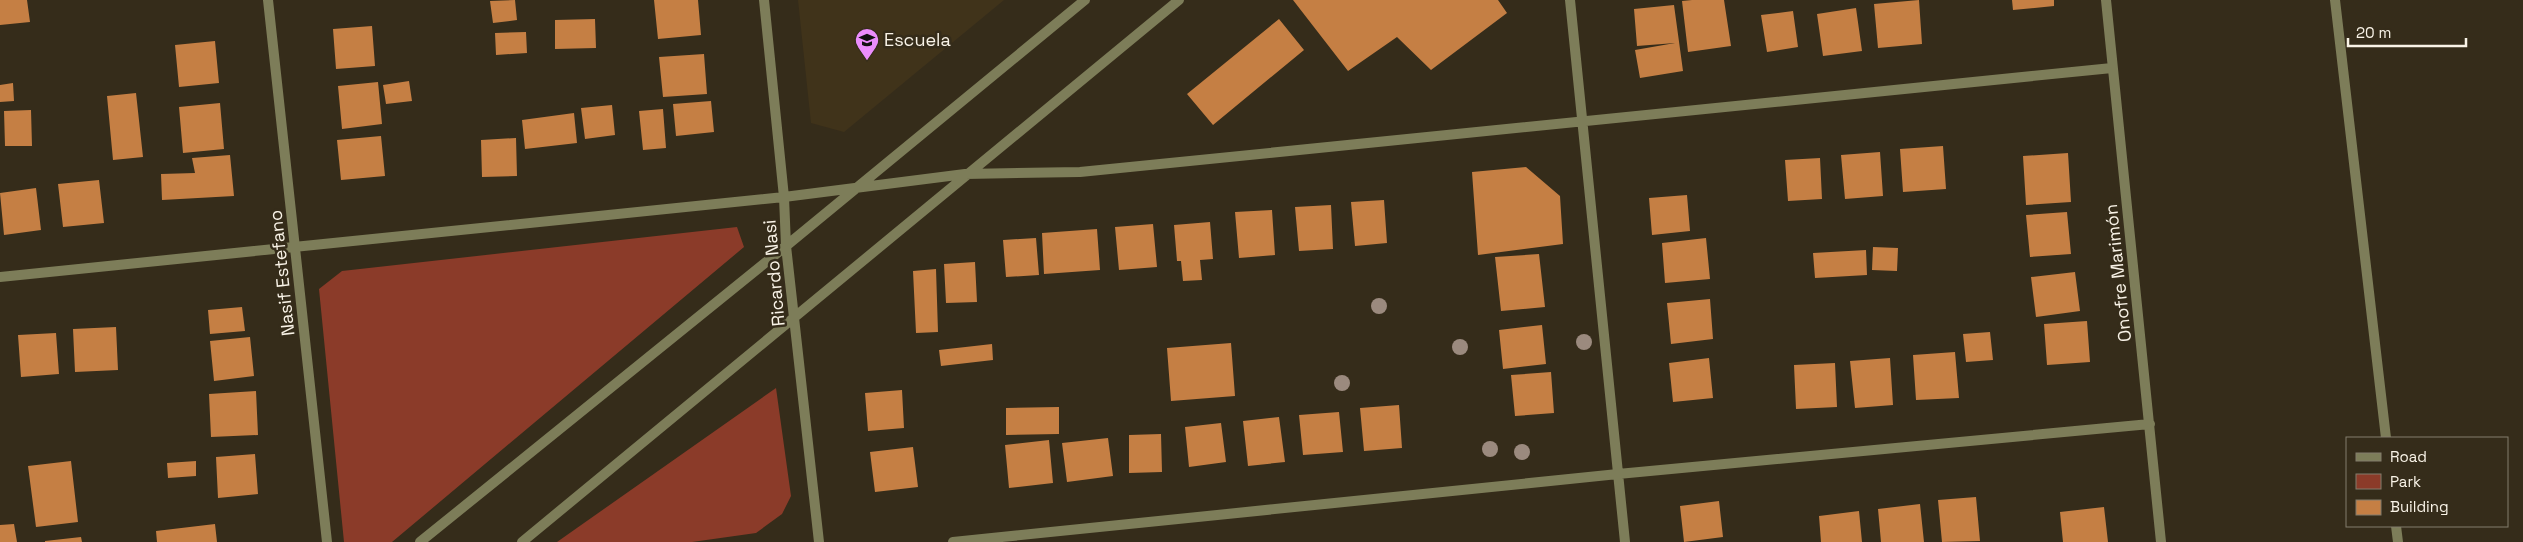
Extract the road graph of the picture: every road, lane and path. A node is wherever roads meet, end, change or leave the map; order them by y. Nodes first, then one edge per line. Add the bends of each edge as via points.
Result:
1 (268, 0) edge
2 (764, 0) edge
3 (1085, 0) edge
4 (1179, 0) edge
5 (1570, 0) edge
6 (2106, 0) edge
7 (2335, 0) edge
8 (2112, 68) junction
9 (1581, 121) junction
10 (965, 174) junction
11 (856, 188) junction
12 (784, 197) junction
13 (786, 246) junction
14 (295, 247) junction
15 (0, 277) edge
16 (794, 319) junction
17 (2150, 424) junction
18 (2386, 437) edge
19 (1618, 474) junction
20 (2396, 527) edge
21 (327, 542) edge
22 (420, 542) edge
23 (522, 542) edge
24 (819, 542) edge
25 (953, 542) edge
26 (1625, 542) edge
27 (2161, 542) edge
28 (2398, 542) edge

1 - 14 street, Nasif Estefano
2 - 12 street, Ricardo Nasi
3 - 11 street
4 - 10 street
5 - 9 street
6 - 8 street, Onofre Marimón
7 - 18 street
8 - 9 street
8 - 17 street, Onofre Marimón
9 - 10 street via 1080,172
9 - 19 street
10 - 11 street
10 - 16 street
11 - 12 street
11 - 13 street
12 - 13 street, Ricardo Nasi
12 - 14 street
13 - 16 street, Ricardo Nasi
13 - 22 street
14 - 15 street
14 - 21 street, Nasif Estefano
16 - 23 street
16 - 24 street, Ricardo Nasi
17 - 19 street
17 - 27 street, Onofre Marimón
19 - 25 street
19 - 26 street
20 - 28 street

